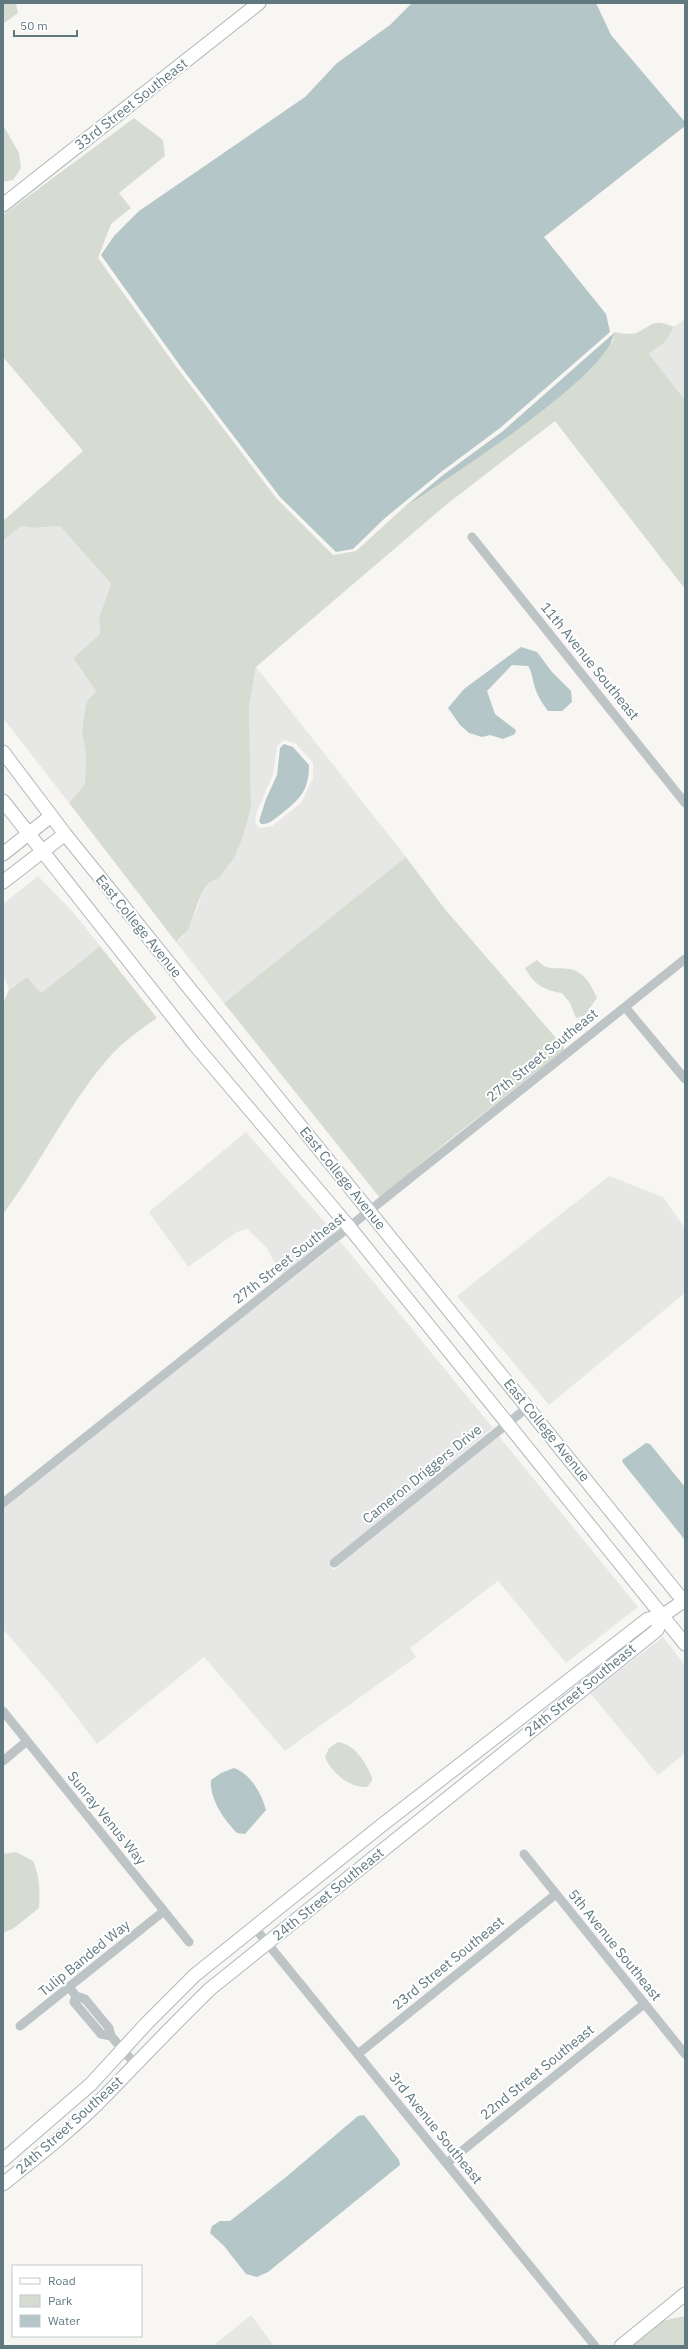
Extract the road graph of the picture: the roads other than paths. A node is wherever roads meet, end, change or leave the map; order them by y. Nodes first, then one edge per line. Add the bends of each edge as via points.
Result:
1 (259, 3) edge
2 (3, 205) edge
3 (472, 537) dead end
4 (3, 752) edge
5 (3, 801) edge
6 (685, 803) edge
7 (51, 816) junction
8 (28, 834) junction
9 (65, 834) junction
10 (42, 852) junction
11 (3, 854) edge
12 (3, 882) edge
13 (685, 959) edge
14 (625, 1006) junction
15 (685, 1079) edge
16 (370, 1212) junction
17 (350, 1228) junction
18 (528, 1407) junction
19 (507, 1423) junction
20 (3, 1502) edge
21 (334, 1564) dead end
22 (685, 1601) edge
23 (662, 1616) junction
24 (685, 1644) edge
25 (3, 1711) edge
26 (27, 1741) junction
27 (3, 1761) edge
28 (524, 1854) dead end
29 (556, 1894) junction
30 (164, 1911) junction
31 (255, 1928) junction
32 (189, 1942) dead end
33 (268, 1944) junction
34 (69, 1987) junction
35 (644, 2004) junction
36 (20, 2026) dead end
37 (122, 2050) junction
38 (358, 2054) junction
39 (685, 2054) edge
40 (135, 2064) junction
41 (3, 2160) edge
42 (447, 2163) junction
43 (3, 2184) edge
44 (685, 2294) edge
45 (595, 2346) edge
46 (621, 2346) edge

1 - 2 street, 33rd Street Southeast
3 - 6 street, 11th Avenue Southeast
4 - 7 street, East College Avenue
5 - 8 street, East College Avenue
7 - 8 street
7 - 9 street, East College Avenue
8 - 10 street, East College Avenue
8 - 11 street
9 - 10 street
9 - 16 street, East College Avenue
10 - 12 street
10 - 17 street, East College Avenue via 195,1045
13 - 14 street, 27th Street Southeast
14 - 15 street
14 - 16 street, 27th Street Southeast
16 - 17 street, 27th Street Southeast
16 - 18 street, East College Avenue
17 - 19 street, East College Avenue
17 - 20 street, 27th Street Southeast
18 - 19 street, Cameron Driggers Drive
18 - 22 street, East College Avenue
19 - 21 street, Cameron Driggers Drive
19 - 23 street, East College Avenue
22 - 23 street, 24th Street Southeast
23 - 24 street, East College Avenue
23 - 31 street, 24th Street Southeast via 648,1619 636,1628 382,1825
23 - 33 street, 24th Street Southeast via 657,1630
25 - 26 street, Sunray Venus Way
26 - 27 street
26 - 30 street, Sunray Venus Way
28 - 29 street, 5th Avenue Southeast
29 - 35 street, 5th Avenue Southeast
29 - 38 street, 23rd Street Southeast
30 - 32 street, Sunray Venus Way
30 - 34 street, Tulip Banded Way
31 - 33 street, 3rd Avenue Southeast
31 - 37 street, 24th Street Southeast via 195,1975
33 - 38 street, 3rd Avenue Southeast
33 - 40 street, 24th Street Southeast via 210,1989
34 - 36 street, Tulip Banded Way
34 - 37 street via 76,1996 74,2002 100,2034 111,2036
35 - 39 street, 5th Avenue Southeast
35 - 42 street, 22nd Street Southeast
37 - 40 street
37 - 41 street, 24th Street Southeast via 91,2084
38 - 42 street, 3rd Avenue Southeast
40 - 43 street, 24th Street Southeast via 104,2097
42 - 45 street, 3rd Avenue Southeast
44 - 46 street

